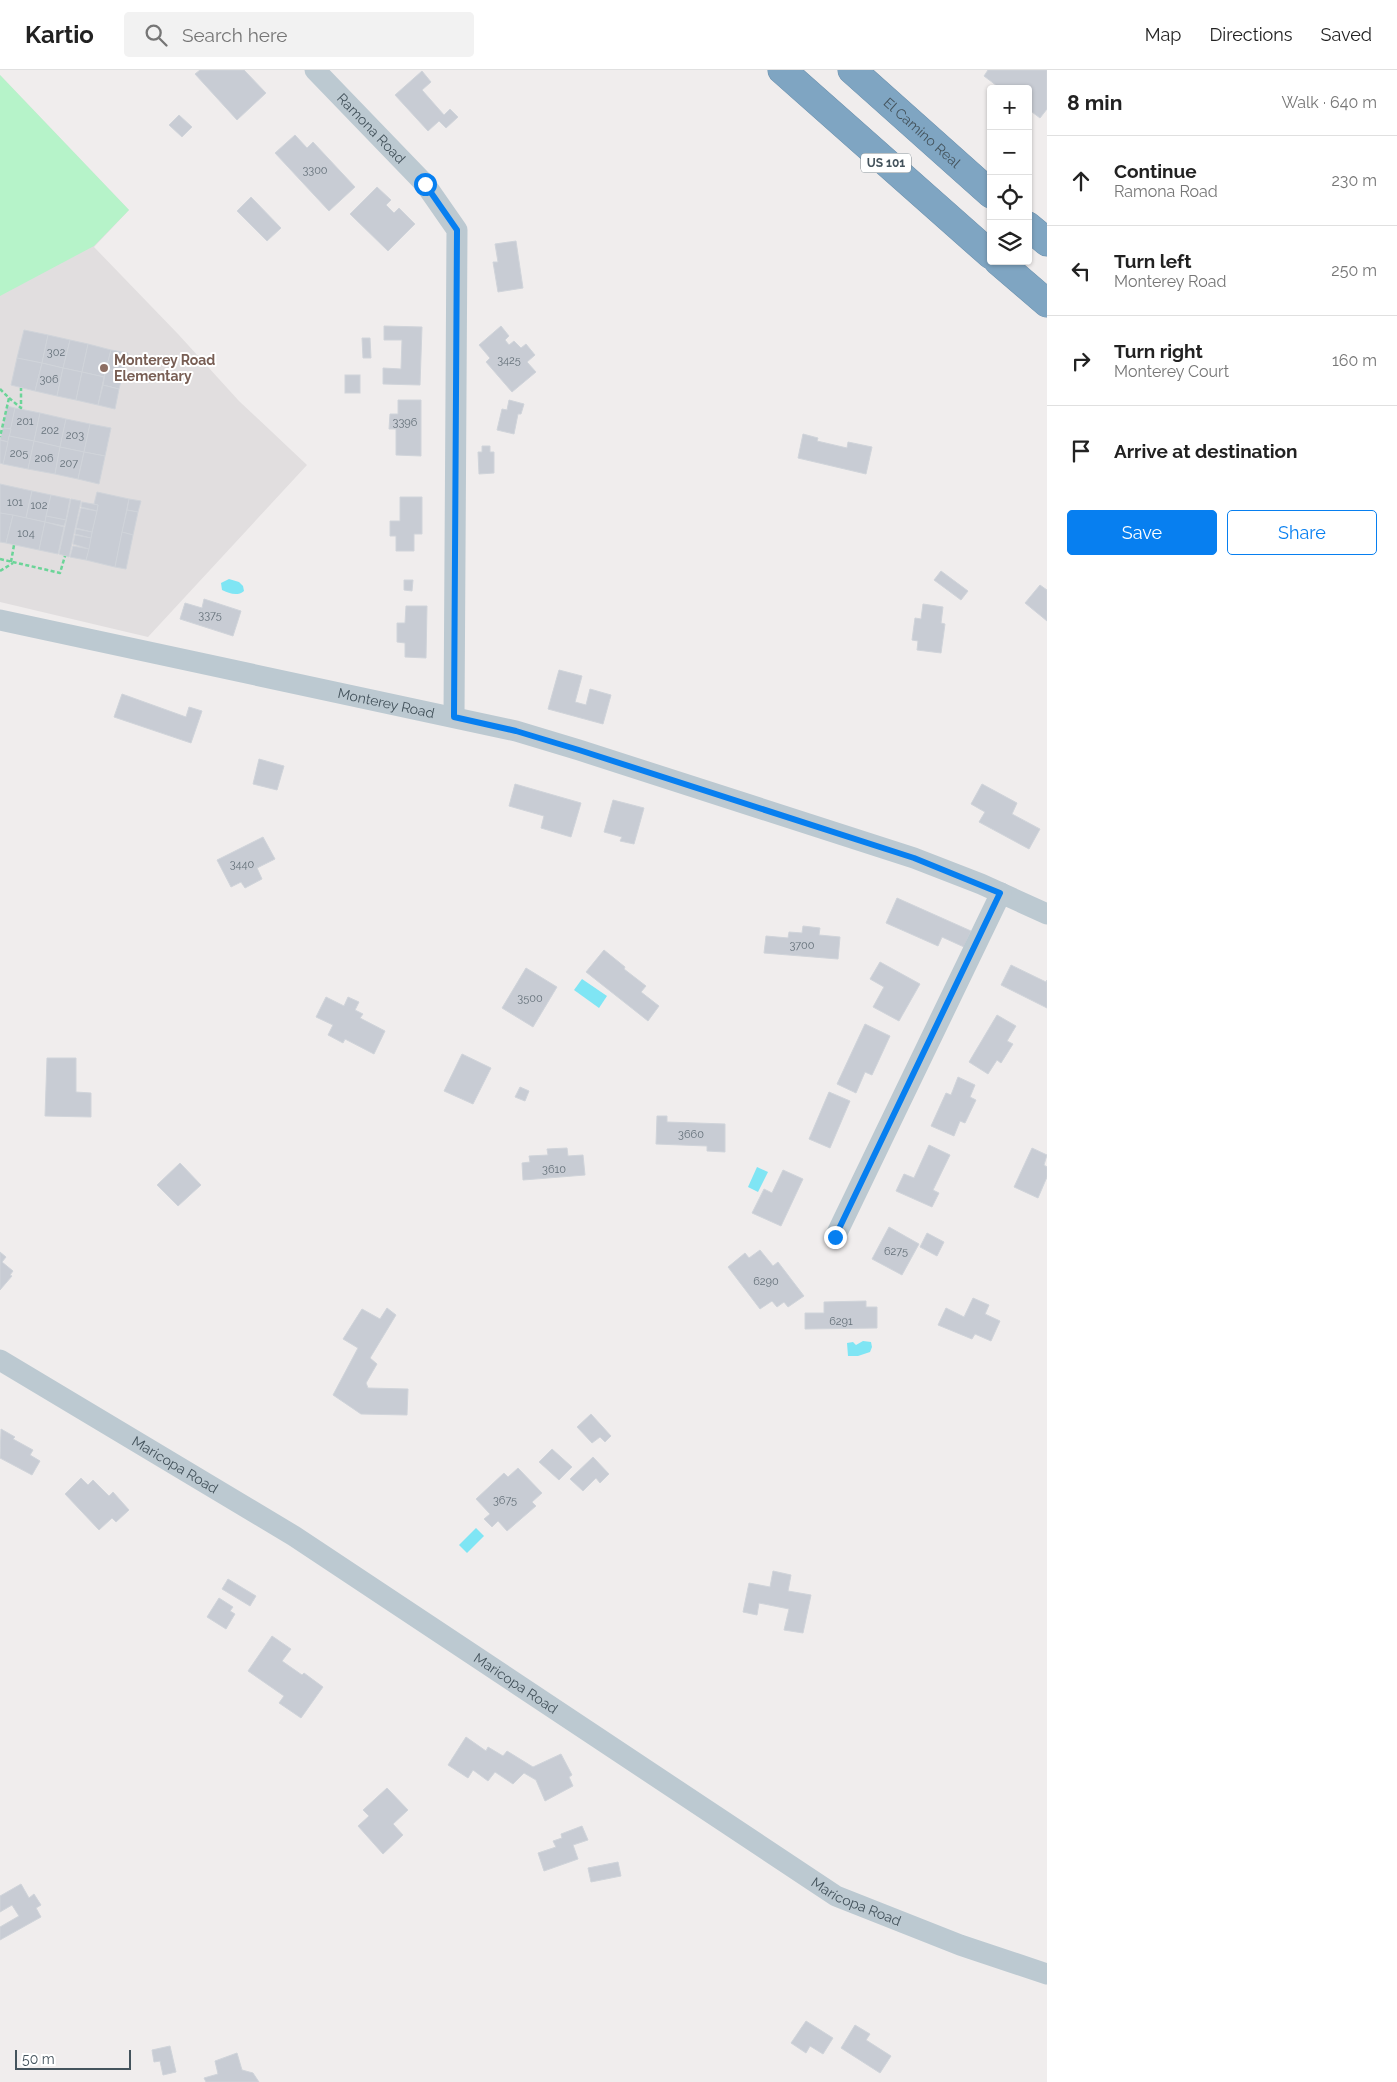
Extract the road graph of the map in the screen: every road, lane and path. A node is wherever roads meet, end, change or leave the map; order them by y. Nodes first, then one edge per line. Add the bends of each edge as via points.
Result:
1 (315, 70) edge
2 (782, 70) edge
3 (852, 70) edge
4 (987, 190) edge
5 (1032, 229) edge
6 (1047, 242) edge
7 (987, 251) edge
8 (1003, 265) edge
9 (1047, 303) edge
10 (21, 388) dead end
11 (0, 390) edge
12 (9, 398) junction
13 (0, 438) edge
14 (14, 545) dead end
15 (65, 556) dead end
16 (0, 559) edge
17 (13, 562) junction
18 (0, 571) edge
19 (0, 620) edge
20 (454, 717) junction
21 (1000, 893) junction
22 (1047, 914) edge
23 (835, 1237) dead end
24 (0, 1360) edge
25 (1047, 1974) edge

1 - 20 street, Ramona Road via 425,184 457,230
2 - 7 highway, US 101
3 - 4 highway, El Camino Real
5 - 6 highway
8 - 9 highway
10 - 12 path via 21,408
11 - 12 path
12 - 13 path
14 - 17 path
15 - 17 path via 60,573
16 - 17 path
17 - 18 path
19 - 20 street, Monterey Road
20 - 21 street, Monterey Road via 516,731 616,761 914,858
21 - 22 street, Monterey Road
21 - 23 street
24 - 25 street, Maricopa Road via 294,1536 836,1896 960,1945

